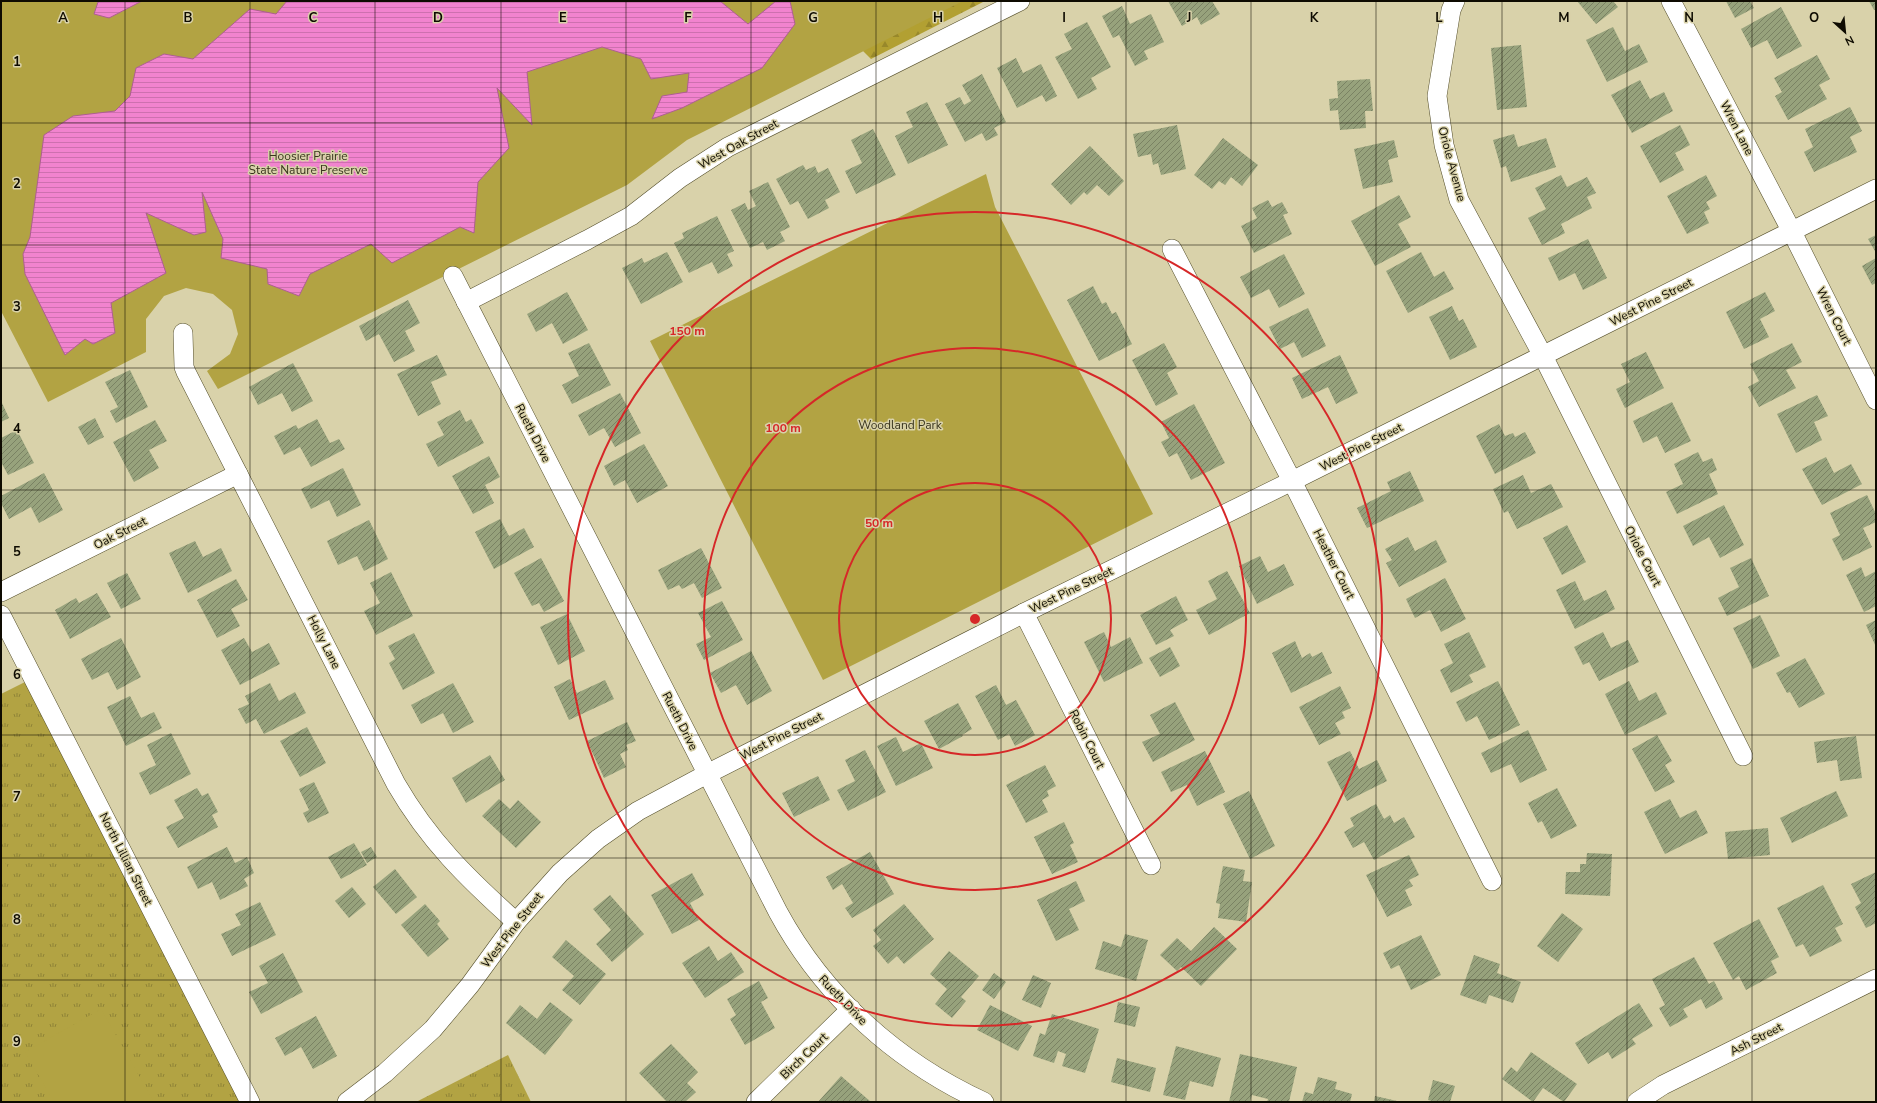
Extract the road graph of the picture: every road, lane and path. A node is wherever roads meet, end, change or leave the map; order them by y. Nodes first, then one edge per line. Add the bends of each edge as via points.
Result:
1 (1020, 1) edge
2 (1455, 1) edge
3 (1670, 1) edge
4 (1876, 189) edge
5 (1792, 232) junction
6 (1172, 249) dead end
7 (453, 276) dead end
8 (466, 302) junction
9 (183, 333) dead end
10 (1544, 356) junction
11 (1876, 400) edge
12 (238, 474) junction
13 (1292, 481) junction
14 (1, 592) edge
15 (1024, 614) junction
16 (1, 615) edge
17 (1743, 756) dead end
18 (707, 774) junction
19 (1151, 865) dead end
20 (1492, 881) dead end
21 (516, 922) junction
22 (1876, 979) edge
23 (851, 1010) junction
24 (250, 1102) edge
25 (347, 1102) edge
26 (756, 1102) edge
27 (984, 1102) edge
28 (1637, 1102) edge

1 - 8 street, West Oak Street via 728,147 680,178 624,220
2 - 10 street, Oriole Avenue via 1451,10 1437,96 1444,145 1459,200
3 - 5 street, Wren Lane
4 - 5 street, West Pine Street
5 - 10 street, West Pine Street
5 - 11 street, Wren Court
6 - 13 street, Heather Court
7 - 8 street, Rueth Drive
8 - 18 street, Rueth Drive
9 - 12 street, Holly Lane via 184,367
10 - 13 street, West Pine Street
10 - 17 street, Oriole Court
12 - 14 street, Oak Street
12 - 21 street, Holly Lane via 407,804 450,860
13 - 15 street, West Pine Street
13 - 20 street, Heather Court
15 - 18 street, West Pine Street
15 - 19 street, Robin Court
16 - 24 street, North Lillian Street
18 - 21 street, West Pine Street via 638,811 598,839 560,873
18 - 23 street, Rueth Drive via 797,945
21 - 25 street, West Pine Street via 470,985 433,1029 385,1073
22 - 28 street, Ash Street via 1663,1085
23 - 26 street, Birch Court
23 - 27 street, Rueth Drive via 913,1063

